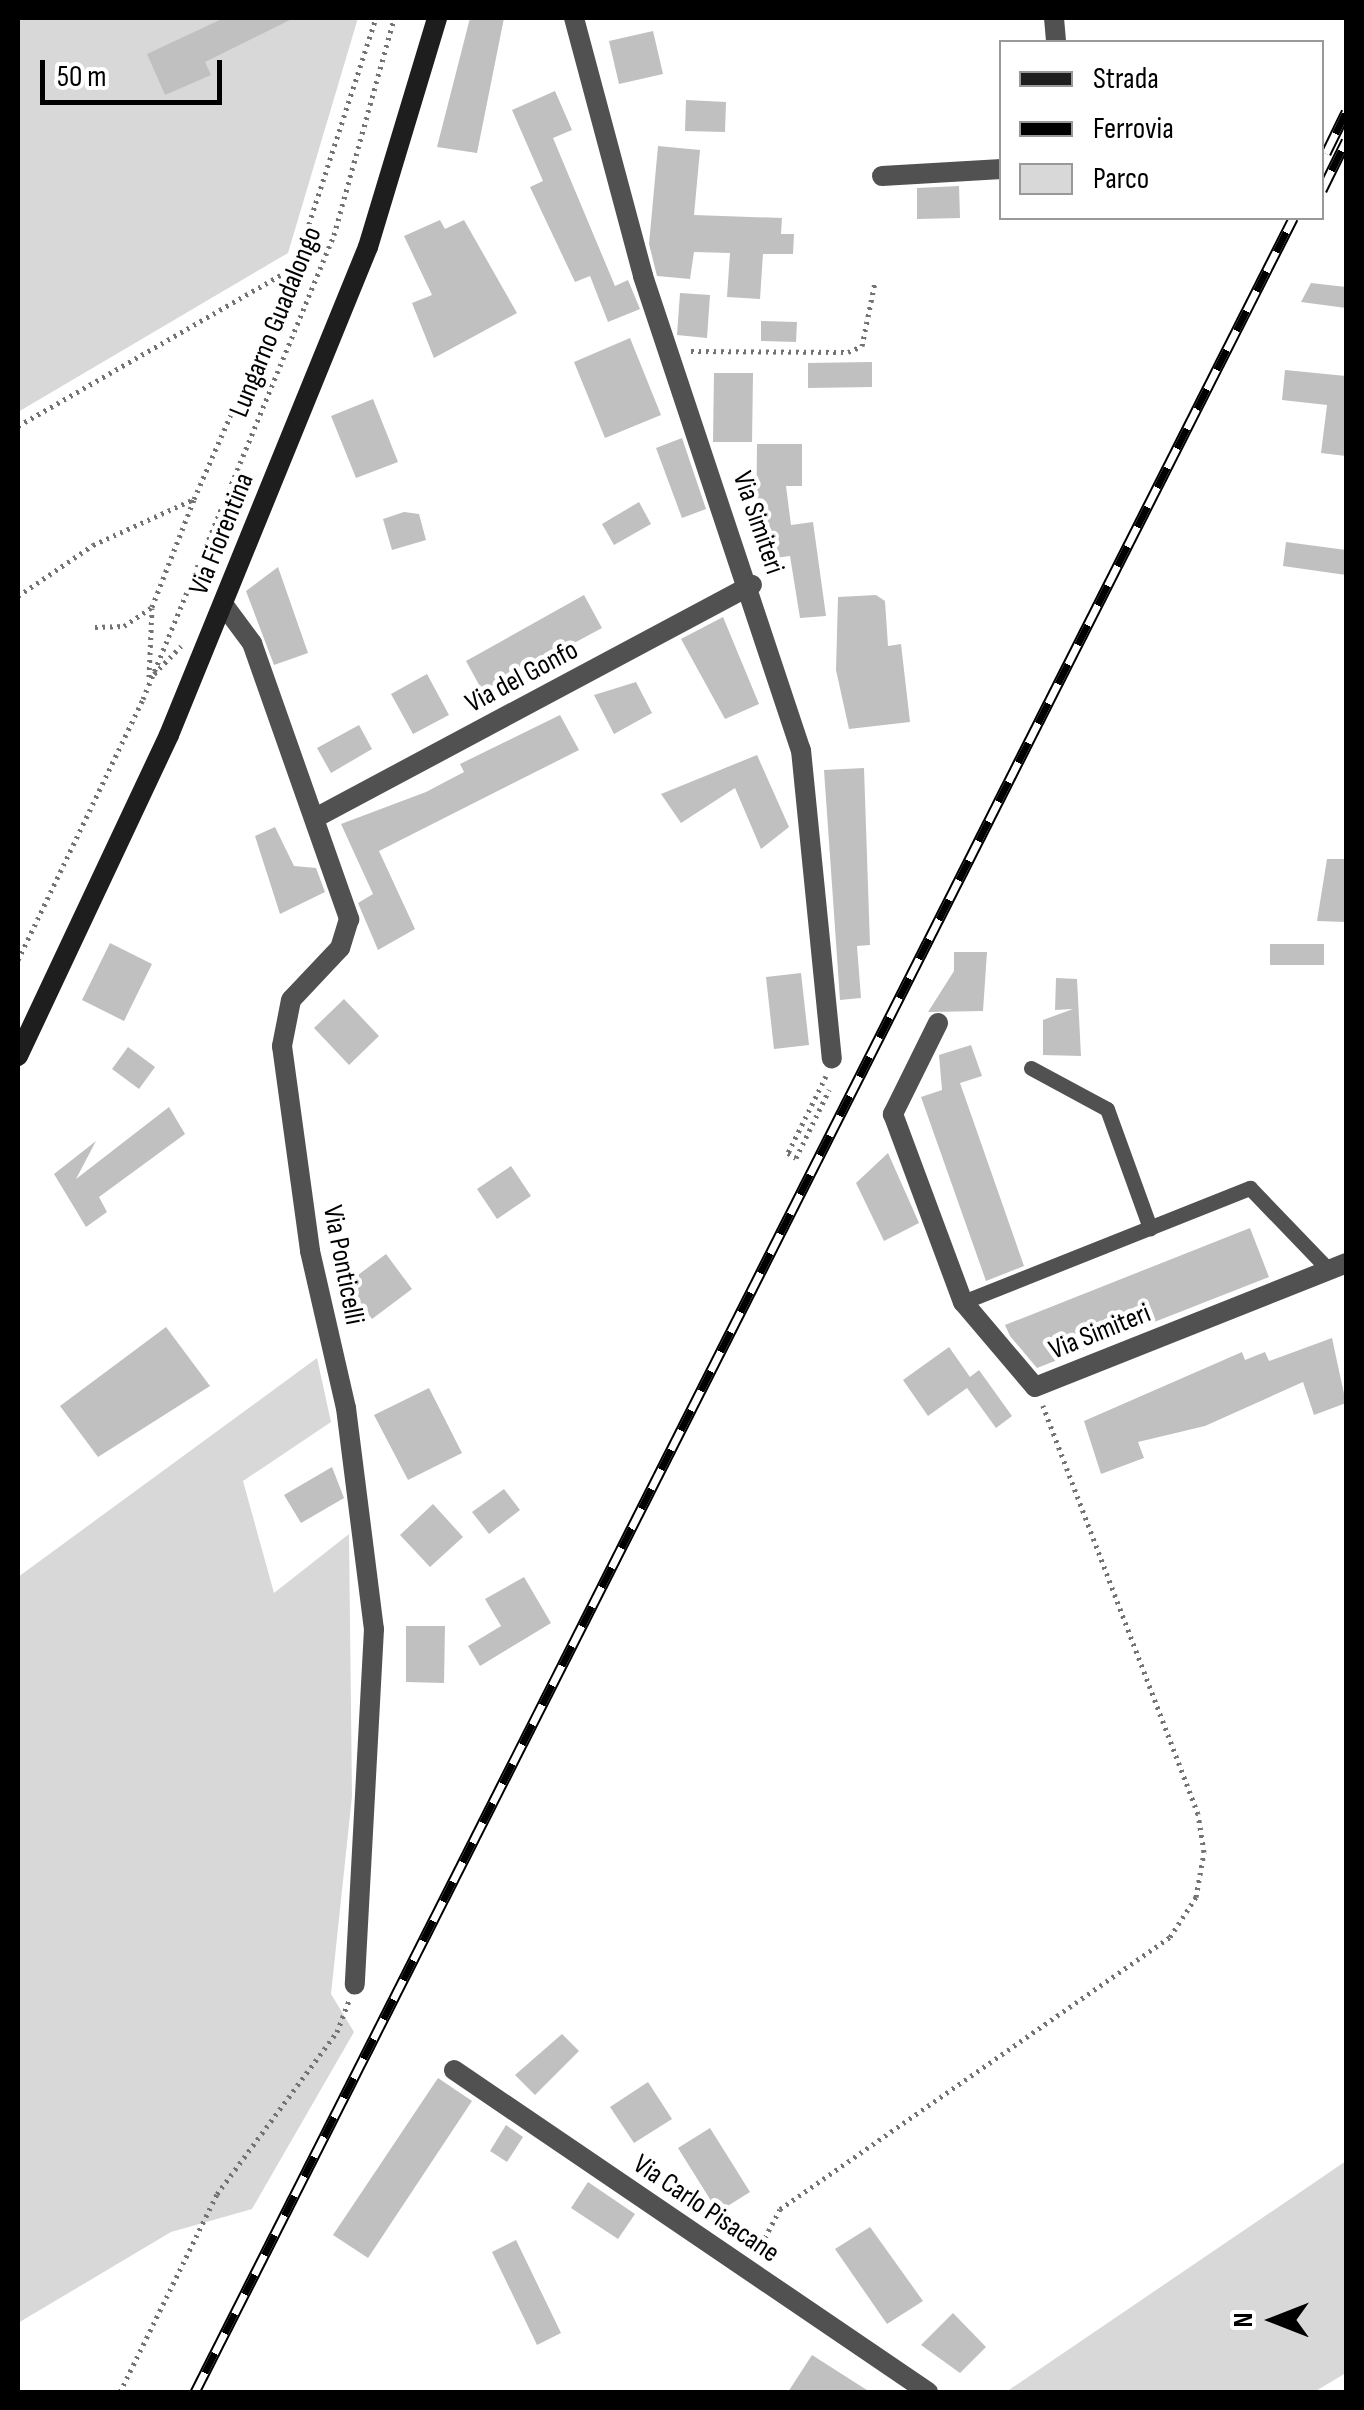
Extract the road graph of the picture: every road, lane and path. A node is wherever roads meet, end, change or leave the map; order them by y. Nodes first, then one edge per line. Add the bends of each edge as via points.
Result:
1 (376, 18) edge
2 (394, 18) edge
3 (436, 18) edge
4 (574, 18) edge
5 (999, 170) edge
6 (882, 176) dead end
7 (295, 267) junction
8 (875, 282) dead end
9 (668, 351) junction
10 (18, 426) edge
11 (194, 499) junction
12 (752, 585) junction
13 (18, 596) edge
14 (223, 604) junction
15 (152, 608) junction
16 (95, 626) dead end
17 (148, 680) junction
18 (317, 817) junction
19 (18, 960) edge
20 (938, 1023) dead end
21 (18, 1056) edge
22 (832, 1058) joint
23 (1031, 1068) dead end
24 (830, 1090) dead end
25 (1150, 1228) junction
26 (1338, 1266) edge
27 (963, 1302) junction
28 (1035, 1387) junction
29 (355, 1984) joint
30 (454, 2070) dead end
31 (750, 2273) junction
32 (120, 2392) edge
33 (928, 2392) edge

1 - 7 path
2 - 17 path, Lungarno Guadalongo via 334,235
3 - 14 main road, Via Fiorentina via 386,200
4 - 9 street, Via Simiteri
5 - 6 street
7 - 10 path
7 - 11 path
8 - 9 path via 862,346 848,352
9 - 12 street, Via Simiteri
11 - 13 path via 93,545
11 - 15 path
12 - 18 street, Via del Gonfo
12 - 22 street, Via Simiteri via 811,803
14 - 18 street, Via Ponticelli via 252,643
14 - 21 main road, Via Fiorentina
15 - 16 path via 124,626
15 - 17 path
17 - 19 path, Lungarno Guadalongo
18 - 29 street, Via Ponticelli via 348,932 291,1000 282,1046 374,1629
20 - 27 street, Via Simiteri via 893,1114
22 - 24 path via 788,1153 796,1158
23 - 25 lane via 1106,1110
25 - 26 lane via 1250,1188
25 - 27 lane
26 - 28 street, Via Simiteri
27 - 28 street, Via Simiteri
28 - 31 path via 1198,1814 1204,1852 1196,1897 1170,1937 780,2208
29 - 32 path via 337,2032 217,2194
30 - 31 street, Via Carlo Pisacane
31 - 33 street, Via Carlo Pisacane

